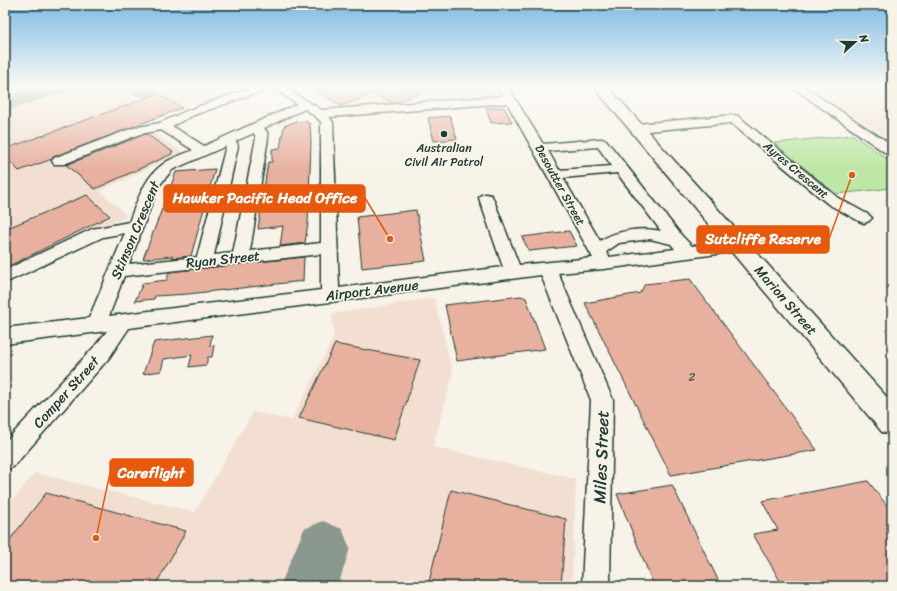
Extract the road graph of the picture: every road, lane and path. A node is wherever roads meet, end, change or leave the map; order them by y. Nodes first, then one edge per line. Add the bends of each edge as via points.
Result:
1 (320, 114) edge
2 (187, 115) edge
3 (284, 115) edge
4 (519, 115) edge
5 (625, 115) edge
6 (839, 115) edge
7 (163, 126) junction
8 (255, 128) junction
9 (636, 128) junction
10 (227, 140) junction
11 (539, 148) junction
12 (892, 150) edge
13 (203, 151) junction
14 (59, 161) dead end
15 (620, 169) junction
16 (554, 175) junction
17 (486, 198) dead end
18 (864, 218) dead end
19 (135, 226) junction
20 (682, 246) junction
21 (740, 246) junction
22 (330, 248) junction
23 (241, 257) junction
24 (600, 257) junction
25 (204, 261) junction
26 (547, 268) junction
27 (117, 271) junction
28 (513, 272) junction
29 (5, 277) edge
30 (330, 295) junction
31 (123, 321) junction
32 (96, 325) junction
33 (5, 336) edge
34 (892, 423) edge
35 (5, 460) edge
36 (596, 586) edge

1 - 22 street via 328,124
2 - 7 street
3 - 8 street, Stinson Crescent
4 - 11 street, Desoutter Street
5 - 9 main road, Marion Street
6 - 12 street
7 - 13 street
7 - 14 street via 137,131
8 - 10 street, Stinson Crescent
8 - 23 street via 261,132 262,138
9 - 18 street, Ayres Crescent via 734,119 829,198
9 - 21 main road, Marion Street
10 - 13 street, Stinson Crescent
10 - 25 street via 232,146
11 - 15 street via 601,143
11 - 16 street, Desoutter Street
13 - 19 street, Stinson Crescent via 167,168 154,180
15 - 16 street
15 - 20 street
16 - 24 street, Desoutter Street
17 - 28 street
19 - 27 street, Stinson Crescent
19 - 29 street via 98,233
20 - 21 street, Airport Avenue
20 - 24 street, Airport Avenue
20 - 24 street via 650,234 643,234 615,238
21 - 34 main road, Marion Street
22 - 23 street, Ryan Street
22 - 30 street
23 - 25 street, Ryan Street
24 - 26 street, Airport Avenue
25 - 27 street, Ryan Street
26 - 28 street, Airport Avenue
26 - 36 street, Miles Street via 602,400
27 - 32 street, Stinson Crescent
28 - 30 street, Airport Avenue
30 - 31 street, Airport Avenue
31 - 32 street, Airport Avenue
31 - 35 street, Comper Street via 102,352
32 - 33 street, Airport Avenue

